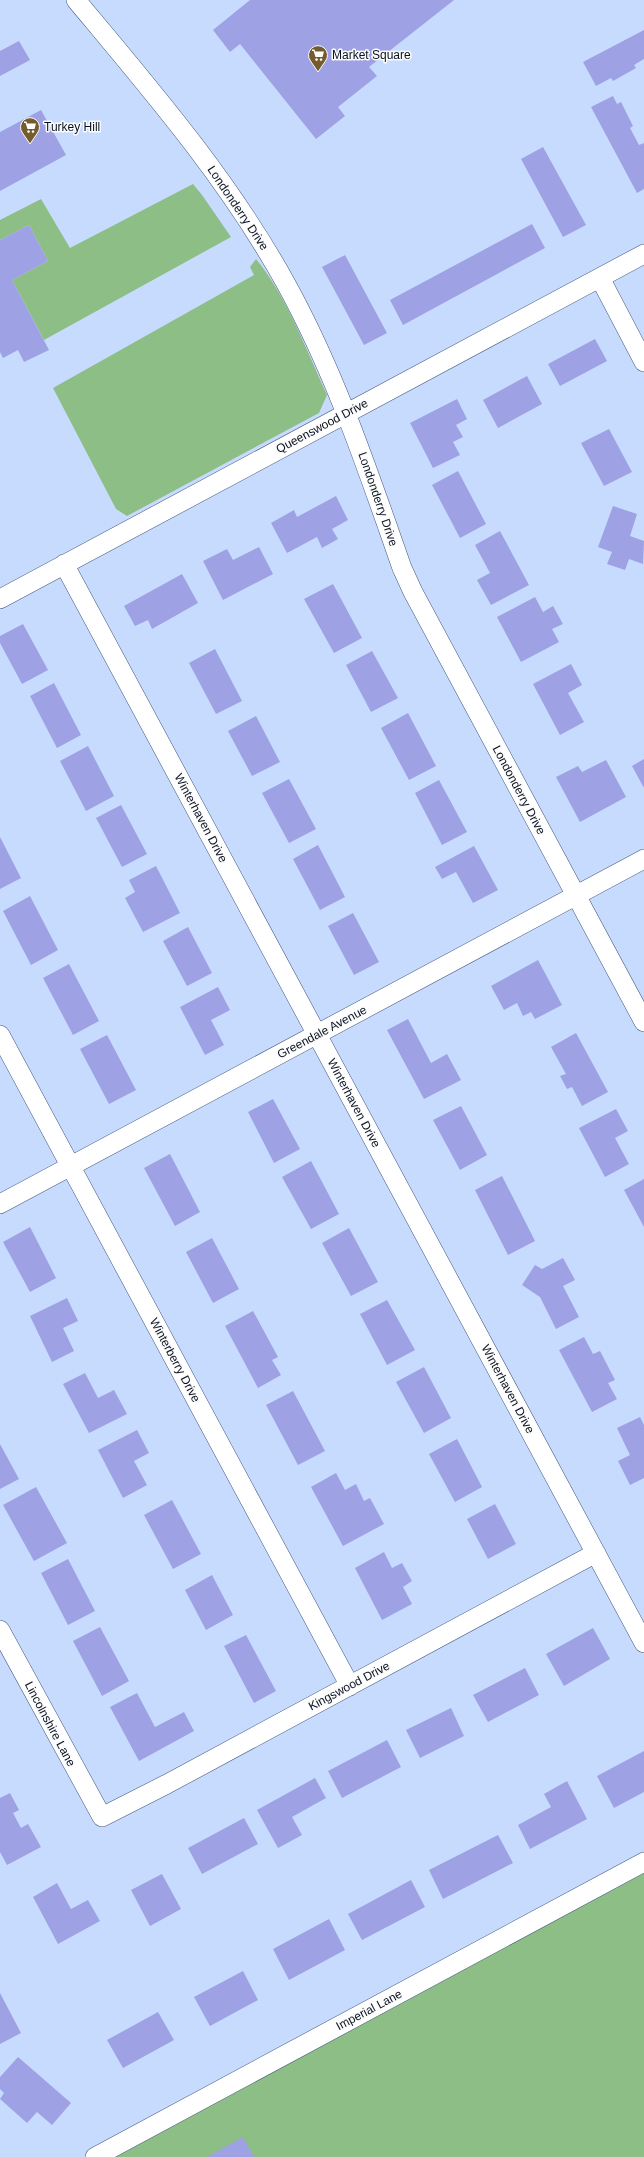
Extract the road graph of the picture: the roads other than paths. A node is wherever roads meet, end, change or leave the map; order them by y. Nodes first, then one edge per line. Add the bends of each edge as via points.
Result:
1 (76, 0) edge
2 (644, 254) edge
3 (600, 278) junction
4 (644, 362) edge
5 (346, 413) junction
6 (64, 564) junction
7 (0, 599) edge
8 (644, 860) edge
9 (576, 896) junction
10 (644, 1022) edge
11 (0, 1035) edge
12 (318, 1035) junction
13 (71, 1167) junction
14 (0, 1204) edge
15 (596, 1553) junction
16 (0, 1630) edge
17 (644, 1643) edge
18 (350, 1686) junction
19 (102, 1816) joint
20 (644, 1862) edge
21 (94, 2157) edge

1 - 5 street, Londonderry Drive via 179,126 238,205 290,291
2 - 3 street, Queenswood Drive
3 - 4 street
3 - 5 street, Queenswood Drive
5 - 6 street, Queenswood Drive
5 - 9 street, Londonderry Drive via 413,592
6 - 7 street, Queenswood Drive
6 - 12 street, Winterhaven Drive
8 - 9 street, Greendale Avenue
9 - 10 street, Londonderry Drive
9 - 12 street, Greendale Avenue
11 - 13 street, Winterberry Drive
12 - 13 street, Greendale Avenue
12 - 15 street, Winterhaven Drive
13 - 14 street, Greendale Avenue
13 - 18 street, Winterberry Drive
15 - 17 street, Winterhaven Drive
15 - 18 street, Kingswood Drive
16 - 19 street, Lincolnshire Lane
18 - 19 street, Kingswood Drive
20 - 21 street, Imperial Lane

